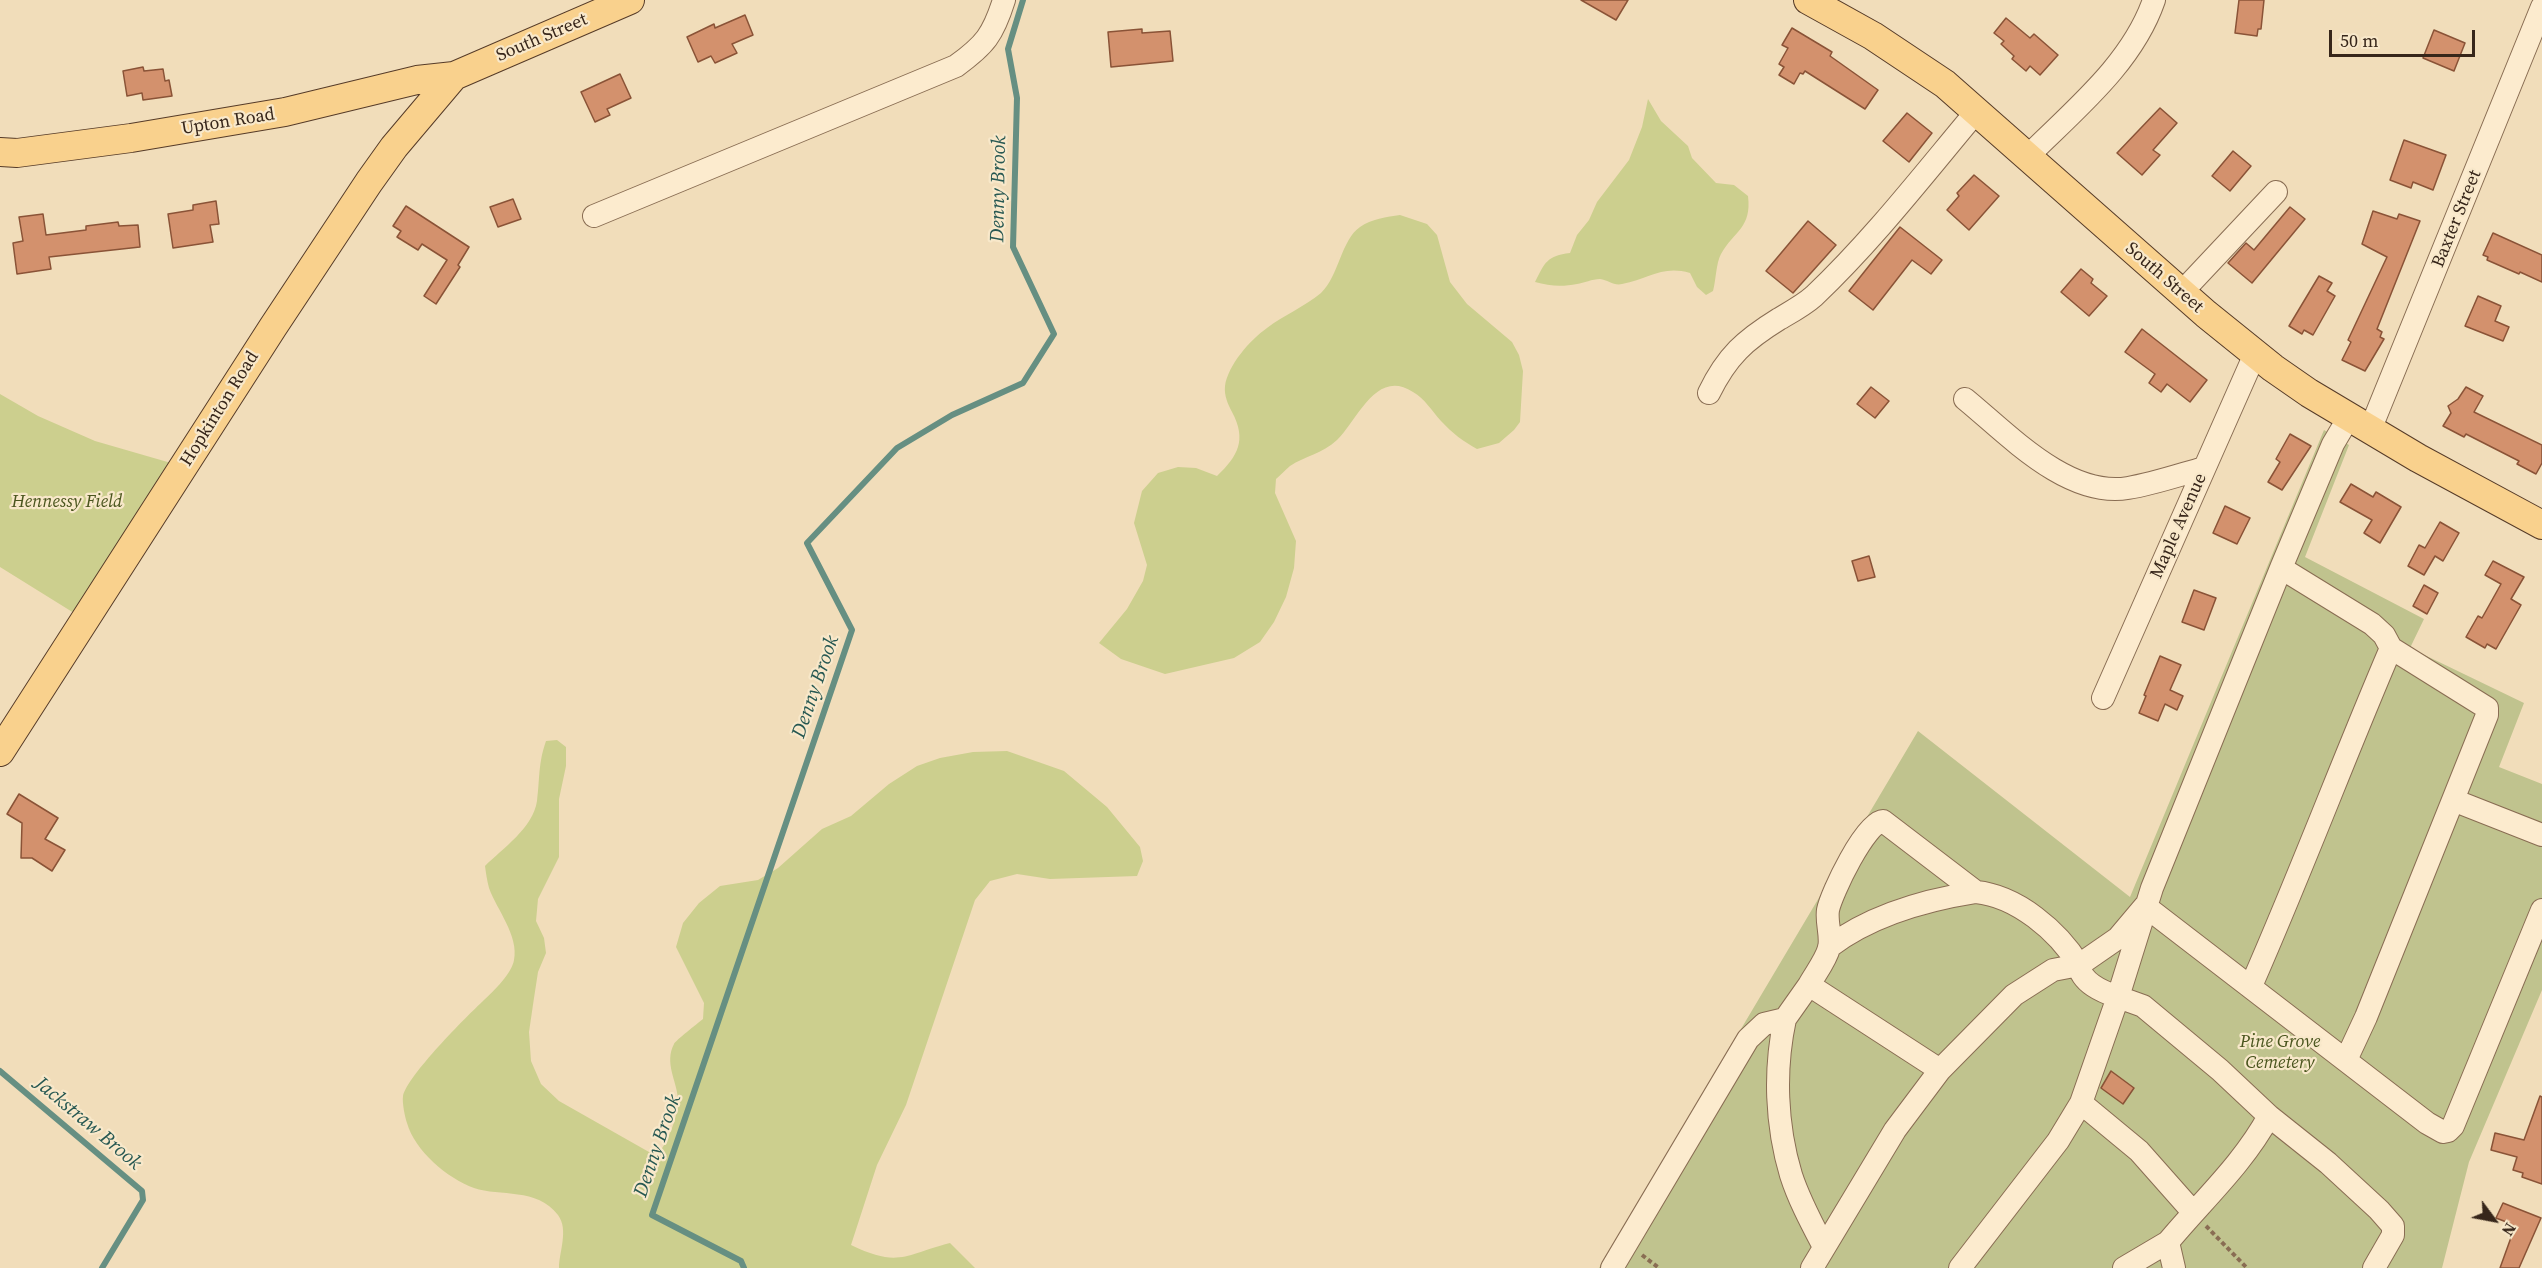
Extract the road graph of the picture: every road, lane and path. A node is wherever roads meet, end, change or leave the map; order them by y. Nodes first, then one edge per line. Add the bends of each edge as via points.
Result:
1 (630, 0) edge
2 (1004, 0) edge
3 (1808, 0) edge
4 (2154, 0) edge
5 (2542, 7) edge
6 (454, 76) junction
7 (1976, 112) junction
8 (0, 152) edge
9 (2027, 157) junction
10 (2276, 192) dead end
11 (594, 216) dead end
12 (2181, 293) junction
13 (2254, 354) junction
14 (1709, 393) dead end
15 (1965, 399) dead end
16 (2359, 424) junction
17 (2204, 468) junction
18 (2542, 525) edge
19 (2281, 568) junction
20 (2391, 648) junction
21 (2103, 698) dead end
22 (0, 752) edge
23 (2453, 800) junction
24 (2542, 836) edge
25 (1976, 892) junction
26 (2145, 906) junction
27 (2542, 910) edge
28 (1829, 947) junction
29 (2079, 965) junction
30 (1809, 985) junction
31 (2251, 986) junction
32 (2118, 997) junction
33 (1785, 1019) junction
34 (2346, 1060) junction
35 (1940, 1070) junction
36 (2081, 1103) junction
37 (2269, 1116) junction
38 (2193, 1212) junction
39 (2168, 1242) junction
40 (1824, 1247) junction
41 (1612, 1268) edge
42 (1812, 1268) edge
43 (1960, 1268) edge
44 (2124, 1268) edge
45 (2174, 1268) edge
46 (2247, 1268) edge
47 (2374, 1268) edge

1 - 6 main road, South Street
2 - 11 street via 990,36 956,66
3 - 7 main road, South Street via 1910,59
4 - 9 street via 2137,38 2121,61
5 - 16 street, Baxter Street
6 - 8 main road, Upton Road via 417,80 274,114 131,138
6 - 22 main road, Hopkinton Road via 369,182
7 - 9 main road, South Street
7 - 14 street via 1837,273 1812,299 1738,349 1723,366
9 - 12 main road, South Street
10 - 12 street
12 - 13 main road, South Street
13 - 16 main road, South Street
13 - 17 street, Maple Avenue
15 - 17 street via 2038,459 2064,476 2092,486 2126,489
16 - 18 main road, South Street
16 - 19 street, Baxter Street via 2332,444
17 - 21 street, Maple Avenue
19 - 20 street via 2372,624
19 - 26 street, Baxter Street
20 - 23 street via 2487,708
20 - 31 street
23 - 24 street
23 - 34 street
25 - 28 street via 1927,901 1887,915 1848,933
25 - 28 street via 1879,821 1858,846 1835,888 1828,909
25 - 29 street via 1993,894 2021,909 2067,946
26 - 29 street via 2118,938
26 - 31 street
26 - 32 street
27 - 34 street via 2448,1131 2427,1123
28 - 30 street
29 - 32 street via 2084,979
29 - 35 street via 2053,970 2014,995
30 - 33 street
30 - 35 street
31 - 34 street
32 - 36 street
32 - 37 street via 2143,1006
33 - 40 street via 1778,1052 1782,1134 1791,1176
33 - 41 street via 1764,1024 1748,1039
35 - 40 street via 1896,1130
36 - 38 street via 2139,1151
36 - 43 street via 2058,1141
37 - 38 street via 2256,1139
37 - 47 street via 2328,1163 2393,1226 2393,1234
38 - 39 street
38 - 46 path
39 - 44 street
39 - 45 street
40 - 42 street

